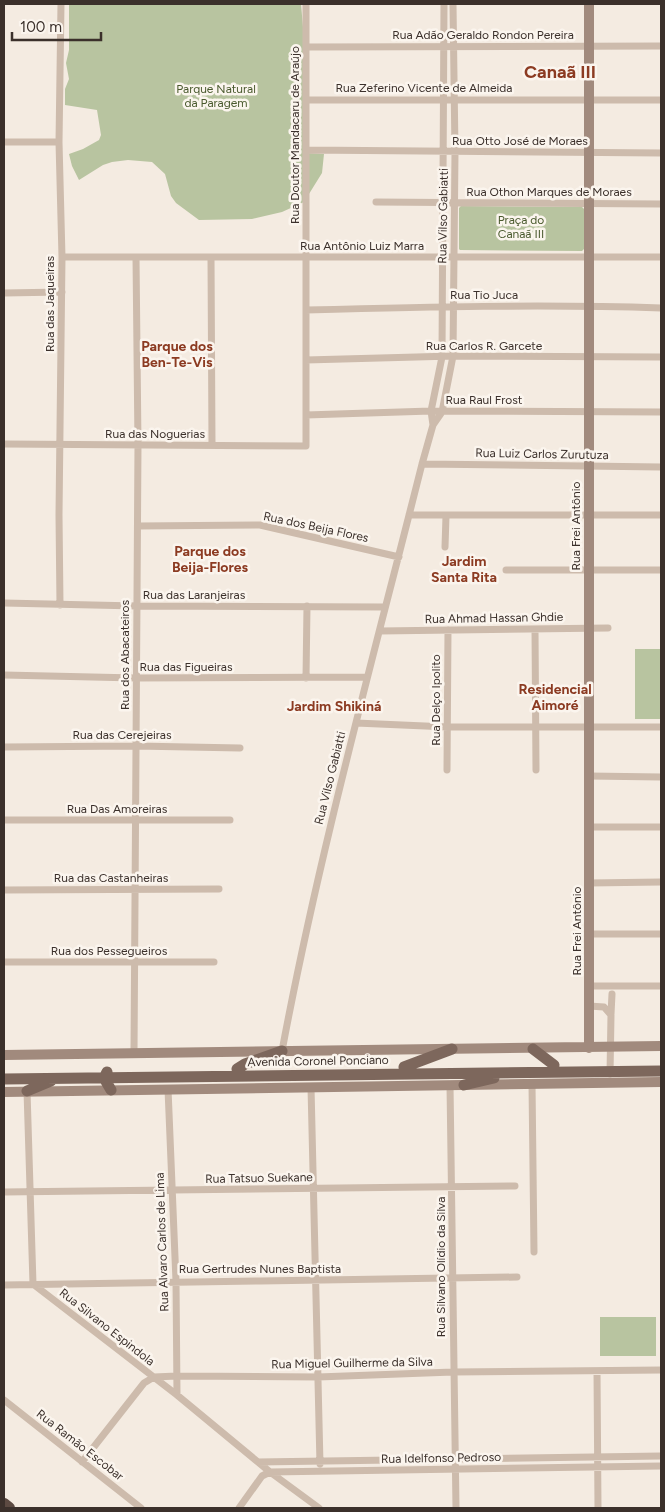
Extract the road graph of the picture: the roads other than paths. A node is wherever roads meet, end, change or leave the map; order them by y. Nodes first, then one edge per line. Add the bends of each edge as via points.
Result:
1 (61, 4) edge
2 (306, 4) edge
3 (444, 4) edge
4 (453, 4) edge
5 (589, 4) edge
6 (590, 46) junction
7 (661, 46) edge
8 (306, 47) junction
9 (445, 47) junction
10 (454, 47) junction
11 (455, 99) junction
12 (306, 100) junction
13 (444, 100) junction
14 (590, 100) junction
15 (661, 100) edge
16 (4, 142) edge
17 (60, 142) junction
18 (306, 150) junction
19 (444, 152) junction
20 (455, 152) junction
21 (590, 153) junction
22 (661, 153) edge
23 (376, 202) dead end
24 (444, 202) junction
25 (454, 203) junction
26 (590, 204) junction
27 (661, 204) edge
28 (62, 257) junction
29 (136, 257) junction
30 (210, 257) junction
31 (306, 257) junction
32 (444, 257) junction
33 (453, 257) junction
34 (661, 257) edge
35 (589, 258) junction
36 (62, 292) junction
37 (4, 293) edge
38 (443, 306) junction
39 (453, 306) junction
40 (590, 306) junction
41 (661, 308) edge
42 (306, 310) junction
43 (453, 356) junction
44 (589, 356) junction
45 (442, 357) junction
46 (661, 357) edge
47 (306, 360) junction
48 (431, 411) junction
49 (442, 412) junction
50 (589, 412) junction
51 (661, 412) edge
52 (306, 415) junction
53 (433, 425) junction
54 (4, 444) edge
55 (60, 444) junction
56 (138, 445) junction
57 (212, 445) junction
58 (306, 446) joint
59 (422, 464) junction
60 (589, 467) junction
61 (661, 467) edge
62 (409, 515) junction
63 (589, 515) junction
64 (661, 515) edge
65 (446, 516) junction
66 (138, 526) junction
67 (445, 547) dead end
68 (399, 557) junction
69 (506, 570) dead end
70 (589, 570) junction
71 (661, 570) edge
72 (4, 603) edge
73 (60, 605) junction
74 (137, 606) junction
75 (307, 606) junction
76 (385, 607) junction
77 (589, 628) junction
78 (608, 628) dead end
79 (535, 629) junction
80 (448, 630) junction
81 (380, 631) junction
82 (4, 675) edge
83 (368, 677) junction
84 (136, 678) junction
85 (306, 678) junction
86 (356, 722) junction
87 (448, 726) junction
88 (589, 726) junction
89 (535, 727) junction
90 (661, 727) edge
91 (136, 746) junction
92 (4, 747) edge
93 (240, 748) dead end
94 (447, 770) dead end
95 (536, 770) dead end
96 (589, 776) junction
97 (661, 777) edge
98 (4, 820) edge
99 (135, 820) junction
100 (230, 820) dead end
101 (661, 827) edge
102 (589, 828) junction
103 (661, 882) edge
104 (589, 883) junction
105 (135, 889) junction
106 (219, 889) dead end
107 (4, 890) edge
108 (589, 934) junction
109 (661, 934) edge
110 (4, 962) edge
111 (134, 962) junction
112 (214, 962) dead end
113 (589, 986) junction
114 (661, 986) edge
115 (612, 994) dead end
116 (589, 1006) junction
117 (611, 1015) junction
118 (661, 1046) edge
119 (589, 1048) junction
120 (609, 1048) junction
121 (533, 1049) junction
122 (452, 1050) junction
123 (282, 1051) junction
124 (134, 1053) junction
125 (4, 1054) edge
126 (661, 1064) edge
127 (554, 1065) junction
128 (404, 1067) junction
129 (585, 1068) junction
130 (231, 1069) junction
131 (661, 1071) edge
132 (4, 1072) edge
133 (515, 1072) junction
134 (610, 1073) junction
135 (106, 1074) junction
136 (58, 1078) junction
137 (4, 1079) edge
138 (661, 1082) edge
139 (532, 1084) junction
140 (450, 1085) junction
141 (464, 1085) junction
142 (311, 1087) junction
143 (168, 1089) junction
144 (111, 1090) junction
145 (27, 1091) junction
146 (4, 1092) edge
147 (516, 1186) dead end
148 (452, 1187) junction
149 (313, 1188) junction
150 (172, 1190) junction
151 (4, 1192) edge
152 (31, 1192) junction
153 (534, 1252) dead end
154 (517, 1277) dead end
155 (453, 1278) junction
156 (176, 1281) junction
157 (316, 1281) junction
158 (33, 1284) junction
159 (4, 1285) edge
160 (661, 1370) edge
161 (597, 1371) junction
162 (453, 1372) junction
163 (177, 1376) junction
164 (318, 1377) junction
165 (154, 1378) junction
166 (177, 1395) junction
167 (4, 1400) edge
168 (598, 1456) junction
169 (661, 1456) edge
170 (455, 1458) junction
171 (320, 1461) junction
172 (82, 1462) junction
173 (258, 1462) junction
174 (661, 1466) edge
175 (598, 1467) junction
176 (456, 1469) junction
177 (321, 1471) junction
178 (270, 1472) junction
179 (4, 1504) edge
180 (9, 1508) edge
181 (142, 1508) edge
182 (239, 1508) edge
183 (319, 1508) edge
184 (456, 1508) edge
185 (598, 1508) edge

1 - 17 street, Rua das Jaqueiras
2 - 8 street, Rua Doutor Mandacaru de Araújo
3 - 9 street, Rua Vilso Gabiatti
4 - 10 street, Rua Vilso Gabiatti
5 - 6 main road, Rua Frei Antônio
6 - 7 street, Rua Adão Geraldo Rondon Pereira
6 - 10 street, Rua Adão Geraldo Rondon Pereira
6 - 14 main road, Rua Frei Antônio
8 - 9 street, Rua Adão Geraldo Rondon Pereira
8 - 12 street, Rua Doutor Mandacaru de Araújo
9 - 10 street, Rua Adão Geraldo Rondon Pereira
9 - 13 street, Rua Vilso Gabiatti
10 - 11 street, Rua Vilso Gabiatti
11 - 13 street, Rua Zeferino Vicente de Almeida
11 - 14 street, Rua Zeferino Vicente de Almeida
11 - 20 street, Rua Vilso Gabiatti
12 - 13 street, Rua Zeferino Vicente de Almeida
12 - 18 street, Rua Doutor Mandacaru de Araújo
13 - 19 street, Rua Vilso Gabiatti
14 - 15 street, Rua Zeferino Vicente de Almeida
14 - 21 main road, Rua Frei Antônio
16 - 17 street
17 - 28 street, Rua das Jaqueiras
18 - 19 street, Rua Otto José de Moraes
18 - 31 street, Rua Doutor Mandacaru de Araújo
19 - 20 street, Rua Otto José de Moraes
19 - 24 street, Rua Vilso Gabiatti
20 - 21 street, Rua Otto José de Moraes
20 - 25 street, Rua Vilso Gabiatti
21 - 22 street, Rua Otto José de Moraes
21 - 26 main road, Rua Frei Antônio
23 - 24 street, Rua Othon Marques de Moraes
24 - 25 street, Rua Othon Marques de Moraes
24 - 32 street, Rua Vilso Gabiatti
25 - 26 street, Rua Othon Marques de Moraes
25 - 33 street, Rua Vilso Gabiatti
26 - 27 street, Rua Othon Marques de Moraes
26 - 35 main road, Rua Frei Antônio
28 - 29 street, Rua Antônio Luiz Marra
28 - 36 street, Rua das Jaqueiras
29 - 30 street, Rua Antônio Luiz Marra
29 - 56 street, Rua dos Abacateiros
30 - 31 street, Rua Antônio Luiz Marra
30 - 57 street
31 - 32 street, Rua Antônio Luiz Marra
31 - 42 street, Rua Doutor Mandacaru de Araújo
32 - 33 street, Rua Antônio Luiz Marra
32 - 38 street, Rua Vilso Gabiatti
33 - 35 street, Rua Antônio Luiz Marra
33 - 39 street, Rua Vilso Gabiatti
34 - 35 street, Rua Antônio Luiz Marra
35 - 40 main road, Rua Frei Antônio
36 - 37 street
36 - 55 street, Rua das Jaqueiras
38 - 39 street, Rua Tio Juca
38 - 42 street, Rua Tio Juca
38 - 45 street, Rua Vilso Gabiatti
39 - 40 street, Rua Tio Juca
39 - 43 street, Rua Vilso Gabiatti
40 - 41 street, Rua Tio Juca
40 - 44 main road, Rua Frei Antônio
42 - 47 street, Rua Doutor Mandacaru de Araújo
43 - 44 street, Rua Carlos R. Garcete
43 - 45 street, Rua Carlos R. Garcete
43 - 49 street, Rua Vilso Gabiatti
44 - 46 street, Rua Carlos R. Garcete
44 - 50 main road, Rua Frei Antônio
45 - 47 street, Rua Carlos R. Garcete
45 - 48 street, Rua Vilso Gabiatti
47 - 52 street, Rua Doutor Mandacaru de Araújo
48 - 49 street, Rua Raul Frost
48 - 52 street, Rua Raul Frost
48 - 53 street, Rua Vilso Gabiatti
49 - 50 street, Rua Raul Frost
49 - 53 street, Rua Vilso Gabiatti
50 - 51 street, Rua Raul Frost
50 - 60 main road, Rua Frei Antônio
52 - 58 street, Rua Doutor Mandacaru de Araújo
53 - 59 street, Rua Vilso Gabiatti
54 - 55 street, Rua das Noguerias
55 - 56 street, Rua das Noguerias
55 - 73 street, Rua das Jaqueiras
56 - 57 street, Rua das Noguerias
56 - 66 street, Rua dos Abacateiros
57 - 58 street, Rua das Noguerias
59 - 60 street, Rua Luiz Carlos Zurutuza
59 - 62 street, Rua Vilso Gabiatti
60 - 61 street, Rua Luiz Carlos Zurutuza
60 - 63 main road, Rua Frei Antônio
62 - 65 street
62 - 68 street, Rua Vilso Gabiatti
63 - 64 street
63 - 65 street
63 - 70 main road, Rua Frei Antônio
65 - 67 street
66 - 68 street, Rua dos Beija Flores via 260,525
66 - 74 street, Rua dos Abacateiros
68 - 76 street, Rua Vilso Gabiatti
69 - 70 street
70 - 71 street
70 - 77 main road, Rua Frei Antônio
72 - 73 street, Rua das Laranjeiras
73 - 74 street, Rua das Laranjeiras
74 - 75 street, Rua das Laranjeiras
74 - 84 street, Rua dos Abacateiros
75 - 76 street, Rua das Laranjeiras
75 - 85 street
76 - 81 street, Rua Vilso Gabiatti
77 - 78 street, Rua Ahmad Hassan Ghdie
77 - 79 street, Rua Ahmad Hassan Ghdie
77 - 88 main road, Rua Frei Antônio
79 - 80 street, Rua Ahmad Hassan Ghdie
79 - 89 street
80 - 81 street, Rua Ahmad Hassan Ghdie
80 - 87 street, Rua Delço Ipolito
81 - 83 street, Rua Vilso Gabiatti
82 - 84 street, Rua das Figueiras
83 - 85 street, Rua das Figueiras
83 - 86 street, Rua Vilso Gabiatti
84 - 85 street, Rua das Figueiras
84 - 91 street, Rua dos Abacateiros
86 - 87 street
86 - 123 street, Rua Vilso Gabiatti via 331,819
87 - 89 street
87 - 94 street, Rua Delço Ipolito
88 - 89 street
88 - 90 street
88 - 96 main road, Rua Frei Antônio
89 - 95 street
91 - 92 street, Rua das Cerejeiras
91 - 93 street, Rua das Cerejeiras
91 - 99 street, Rua dos Abacateiros
96 - 97 street
96 - 102 main road, Rua Frei Antônio
98 - 99 street, Rua Das Amoreiras
99 - 100 street, Rua Das Amoreiras
99 - 105 street, Rua dos Abacateiros
101 - 102 street
102 - 104 main road, Rua Frei Antônio
103 - 104 street
104 - 108 main road, Rua Frei Antônio
105 - 106 street, Rua das Castanheiras
105 - 107 street, Rua das Castanheiras
105 - 111 street, Rua dos Abacateiros
108 - 109 street
108 - 113 main road, Rua Frei Antônio
110 - 111 street, Rua dos Pessegueiros
111 - 112 street, Rua dos Pessegueiros
111 - 124 street, Rua dos Abacateiros
113 - 114 street
113 - 116 main road, Rua Frei Antônio
115 - 117 street
116 - 117 street via 604,1007
116 - 119 main road, Rua Frei Antônio
117 - 120 street
118 - 120 main road
119 - 120 main road
119 - 121 main road
120 - 134 street
121 - 122 main road
121 - 127 main road
122 - 123 main road
122 - 128 main road
123 - 124 main road
123 - 130 main road
124 - 125 main road
126 - 134 main road, Avenida Coronel Ponciano
127 - 128 main road, Avenida Coronel Ponciano
127 - 129 main road, Avenida Coronel Ponciano
128 - 130 main road, Avenida Coronel Ponciano
129 - 133 main road
129 - 134 main road, Avenida Coronel Ponciano
130 - 135 main road
131 - 134 main road
132 - 135 main road
133 - 135 main road, Avenida Coronel Ponciano via 168,1077
133 - 141 main road
134 - 138 main road
134 - 139 main road
135 - 136 main road
135 - 144 main road
136 - 137 main road
136 - 145 main road
139 - 141 main road
139 - 153 street
140 - 141 main road
140 - 142 main road
140 - 148 street, Rua Silvano Olídio da Silva
142 - 143 main road
142 - 149 street
143 - 144 main road
143 - 150 street, Rua Alvaro Carlos de Lima
144 - 145 main road
145 - 146 main road
145 - 152 street
147 - 148 street, Rua Tatsuo Suekane
148 - 149 street, Rua Tatsuo Suekane
148 - 155 street, Rua Silvano Olídio da Silva
149 - 150 street, Rua Tatsuo Suekane
149 - 157 street
150 - 152 street, Rua Tatsuo Suekane
150 - 156 street, Rua Alvaro Carlos de Lima
151 - 152 street, Rua Tatsuo Suekane
152 - 158 street
154 - 155 street, Rua Gertrudes Nunes Baptista
155 - 157 street, Rua Gertrudes Nunes Baptista
155 - 162 street, Rua Silvano Olídio da Silva
156 - 157 street, Rua Gertrudes Nunes Baptista
156 - 158 street, Rua Gertrudes Nunes Baptista
156 - 163 street, Rua Alvaro Carlos de Lima
157 - 164 street
158 - 159 street, Rua Gertrudes Nunes Baptista
158 - 165 street, Rua Silvano Espindola
160 - 161 street, Rua Miguel Guilherme da Silva
161 - 162 street, Rua Miguel Guilherme da Silva
161 - 168 street
162 - 164 street, Rua Miguel Guilherme da Silva
162 - 170 street, Rua Silvano Olídio da Silva
163 - 164 street, Rua Miguel Guilherme da Silva
163 - 165 street, Rua Miguel Guilherme da Silva
163 - 166 street, Rua Alvaro Carlos de Lima
164 - 171 street
165 - 166 street, Rua Silvano Espindola
165 - 172 street via 144,1383
166 - 173 street, Rua Silvano Espindola
167 - 172 street, Rua Ramão Escobar
168 - 169 street, Rua Idelfonso Pedroso
168 - 170 street, Rua Idelfonso Pedroso
168 - 175 street
170 - 171 street, Rua Idelfonso Pedroso
170 - 176 street, Rua Silvano Olídio da Silva
171 - 173 street, Rua Idelfonso Pedroso
171 - 177 street
172 - 181 street, Rua Ramão Escobar
173 - 178 street, Rua Silvano Espindola
174 - 175 street, Rua Idelfonso Pedroso
175 - 176 street, Rua Idelfonso Pedroso
175 - 185 street
176 - 177 street, Rua Idelfonso Pedroso
176 - 184 street, Rua Silvano Olídio da Silva
177 - 178 street, Rua Idelfonso Pedroso
178 - 182 street via 262,1476
178 - 183 street, Rua Silvano Espindola
179 - 180 highway

